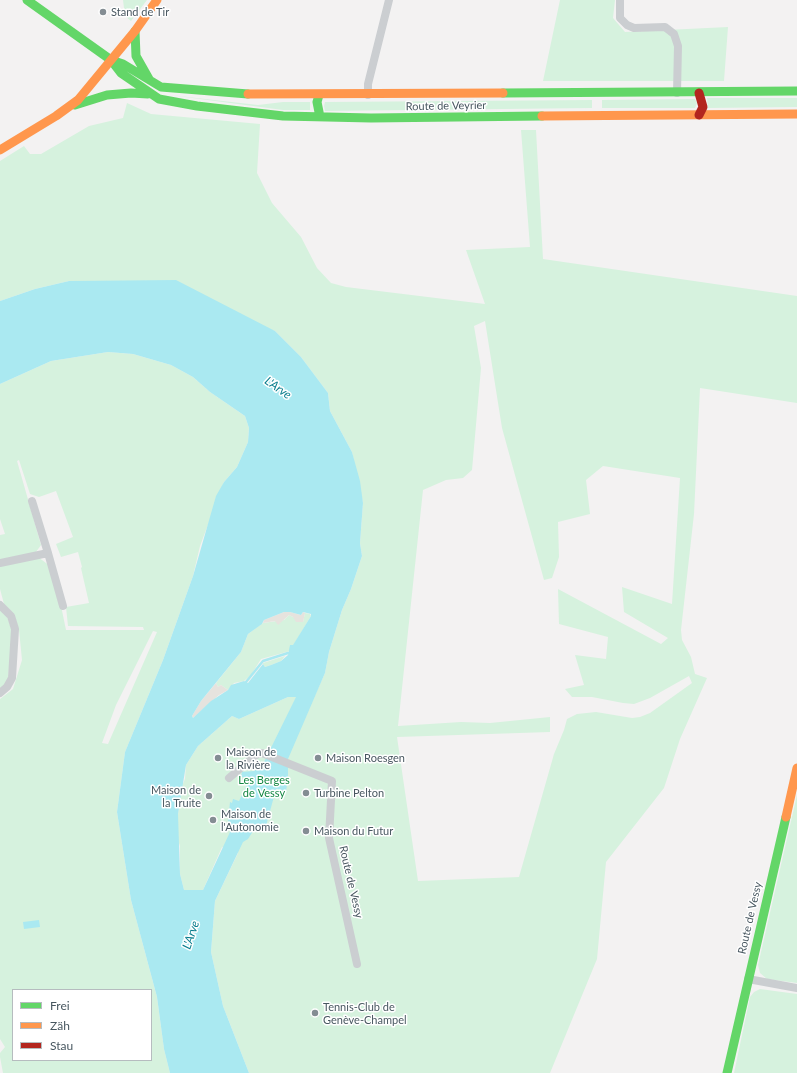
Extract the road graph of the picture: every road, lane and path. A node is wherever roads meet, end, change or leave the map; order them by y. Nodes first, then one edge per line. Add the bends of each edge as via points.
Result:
1 (27, 0) edge
2 (157, 0) edge
3 (389, 0) edge
4 (620, 0) edge
5 (135, 31) junction
6 (111, 60) junction
7 (151, 82) junction
8 (797, 92) edge
9 (676, 93) junction
10 (699, 93) junction
11 (151, 95) junction
12 (319, 95) junction
13 (368, 95) junction
14 (68, 108) junction
15 (797, 114) edge
16 (699, 115) junction
17 (320, 117) junction
18 (0, 150) edge
19 (32, 501) dead end
20 (48, 552) junction
21 (0, 563) edge
22 (0, 605) edge
23 (63, 606) dead end
24 (0, 693) edge
25 (797, 768) edge
26 (229, 778) dead end
27 (357, 964) dead end
28 (748, 979) junction
29 (797, 988) edge
30 (727, 1073) edge

1 - 6 main road, Route de Veyrier
2 - 5 main road
3 - 13 street via 368,84
4 - 9 street via 620,18 627,25 634,28 664,27 674,34 678,46
5 - 6 main road
5 - 7 main road via 138,60
6 - 7 main road, Route de Veyrier via 123,64
6 - 11 main road, Route de Veyrier via 121,73
6 - 14 main road via 86,91
7 - 12 main road, Route de Veyrier via 161,87 179,90 254,95
8 - 10 main road, Route de Veyrier
9 - 10 main road, Route de Veyrier
9 - 13 main road, Route de Veyrier
10 - 16 main road via 702,108
11 - 14 main road via 107,95
11 - 17 main road, Route de Veyrier via 169,102 197,106 283,116
12 - 13 main road, Route de Veyrier
12 - 17 main road via 316,102
14 - 18 main road
15 - 16 main road, Route de Veyrier
16 - 17 main road, Route de Veyrier
19 - 20 street
20 - 21 street
20 - 23 street
22 - 24 street via 11,616 15,629 12,678
25 - 28 main road, Route de Vessy
26 - 27 street, Route de Vessy via 257,754 262,753 332,781 329,838
28 - 29 street
28 - 30 main road, Route de Vessy

